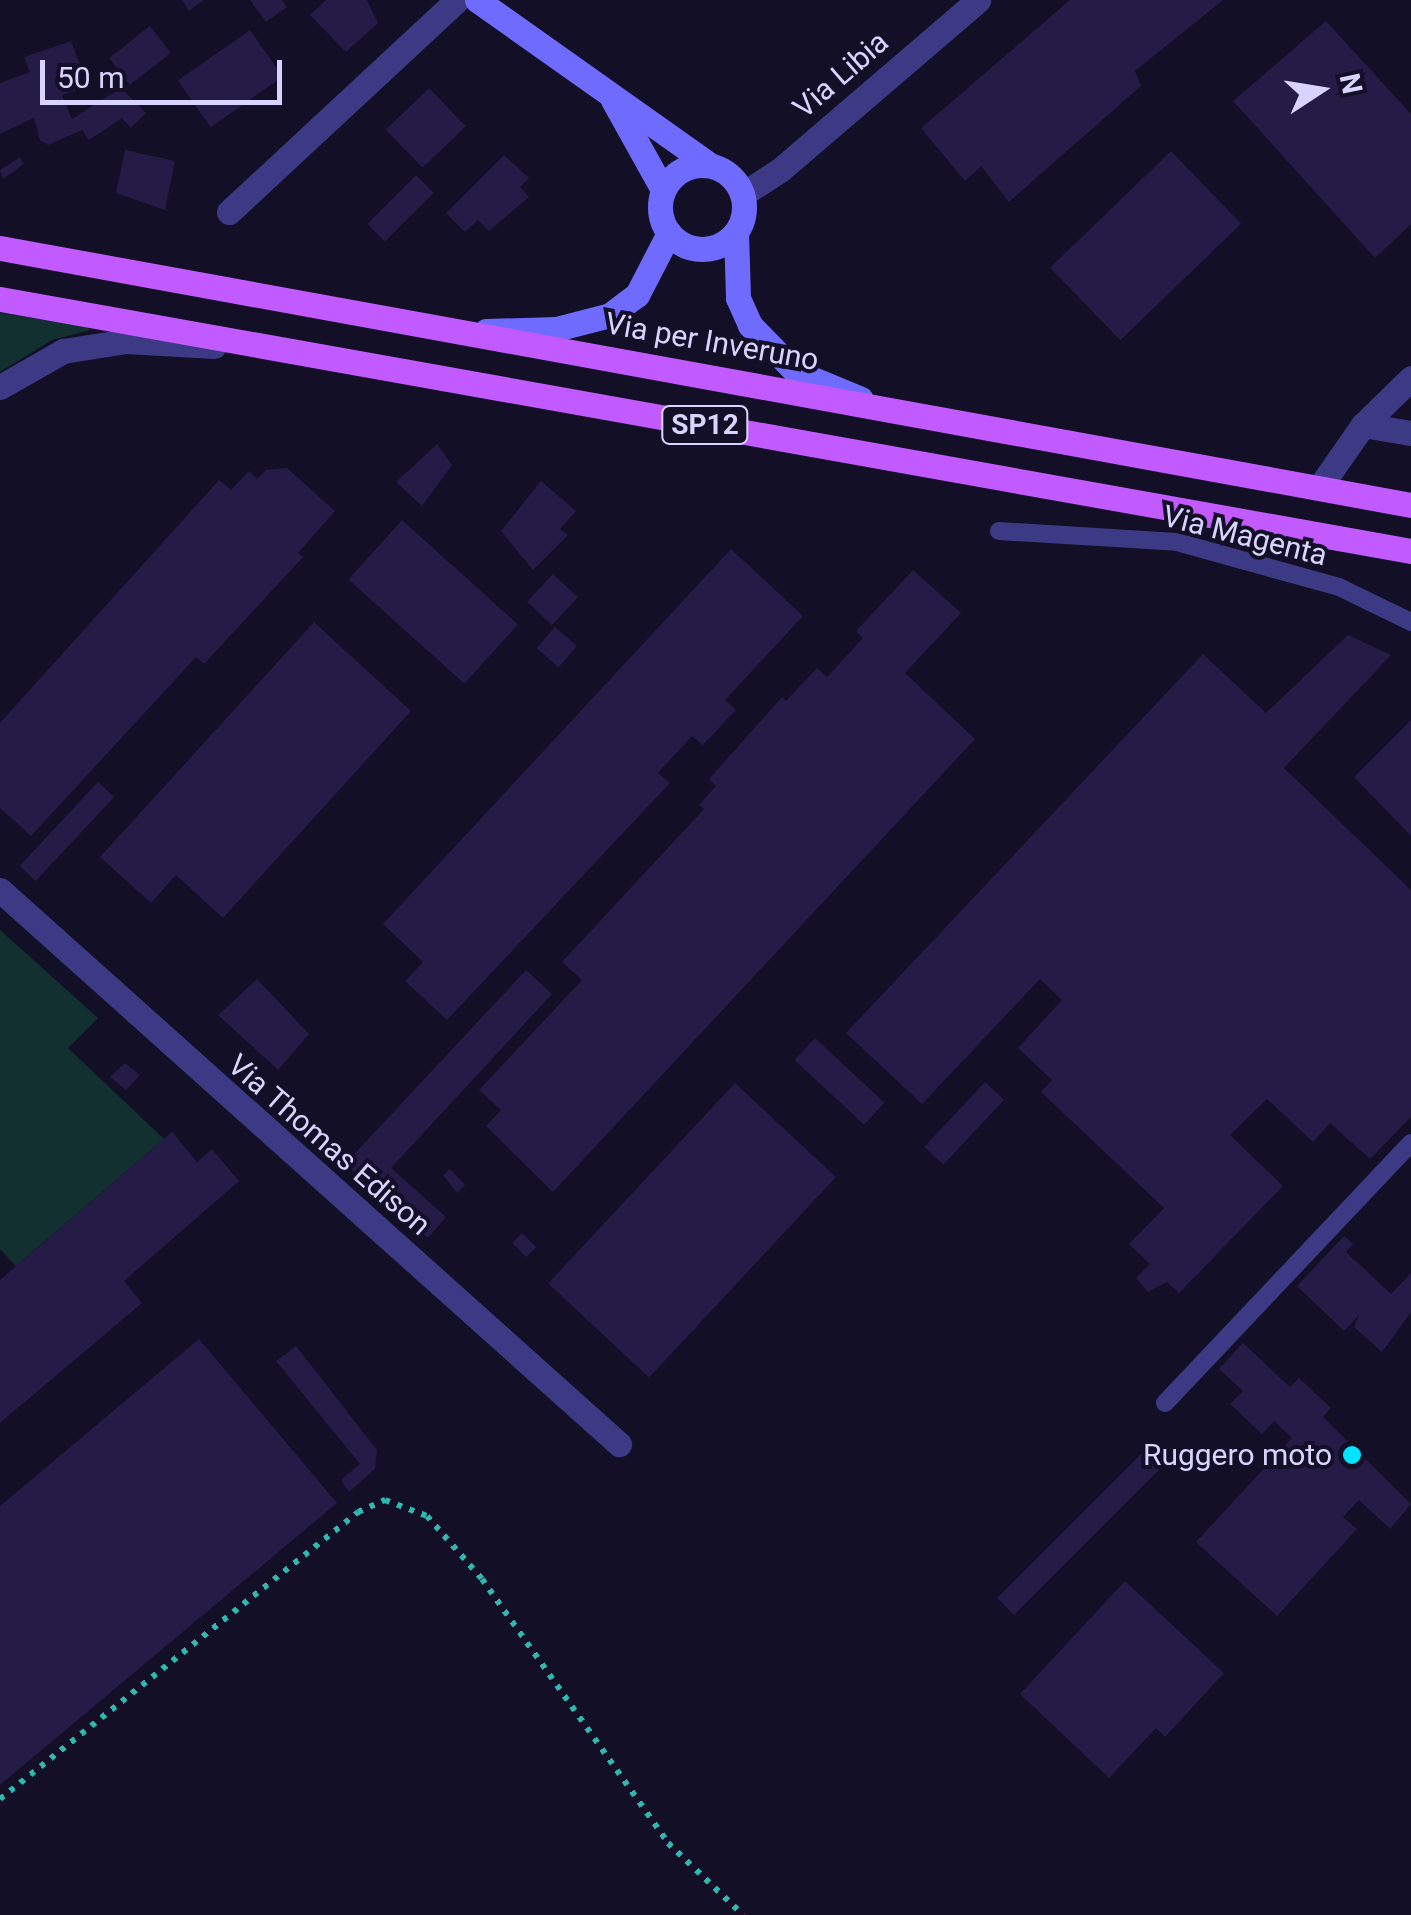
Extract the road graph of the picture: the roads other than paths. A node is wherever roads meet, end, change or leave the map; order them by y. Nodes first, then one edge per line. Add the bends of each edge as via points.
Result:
1 (457, 0) edge
2 (477, 0) edge
3 (978, 0) edge
4 (610, 96) junction
5 (709, 164) junction
6 (663, 190) junction
7 (743, 194) junction
8 (228, 212) dead end
9 (669, 233) junction
10 (736, 233) junction
11 (0, 248) edge
12 (0, 299) edge
13 (460, 331) junction
14 (284, 350) junction
15 (1411, 378) edge
16 (0, 387) edge
17 (875, 404) junction
18 (1364, 425) junction
19 (1411, 434) edge
20 (1319, 488) junction
21 (1411, 505) edge
22 (999, 531) dead end
23 (1411, 551) edge
24 (1411, 622) edge
25 (0, 890) edge
26 (1411, 1143) edge
27 (1165, 1403) dead end
28 (619, 1444) dead end

1 - 8 street
2 - 4 street
3 - 7 street, Via Libia via 780,170
4 - 5 street via 661,124
4 - 6 street
5 - 6 street via 681,170
5 - 7 street via 730,174
6 - 9 street via 660,212
7 - 10 street
9 - 10 street via 703,250
9 - 13 street via 637,295 610,315 556,329
10 - 17 street via 738,298 750,325 796,372
11 - 13 main road, Via per Inveruno / SP12
12 - 14 main road, SP12
13 - 17 main road, Via per Inveruno / SP12
14 - 16 street via 126,341 63,350
14 - 23 main road, SP12
15 - 18 street
17 - 20 main road, Via per Inveruno / SP12
18 - 19 street
18 - 20 street
20 - 21 main road, Via per Inveruno / SP12
22 - 24 lane, Via Magenta via 1177,542 1340,587
25 - 28 street, Via Thomas Edison
26 - 27 lane

